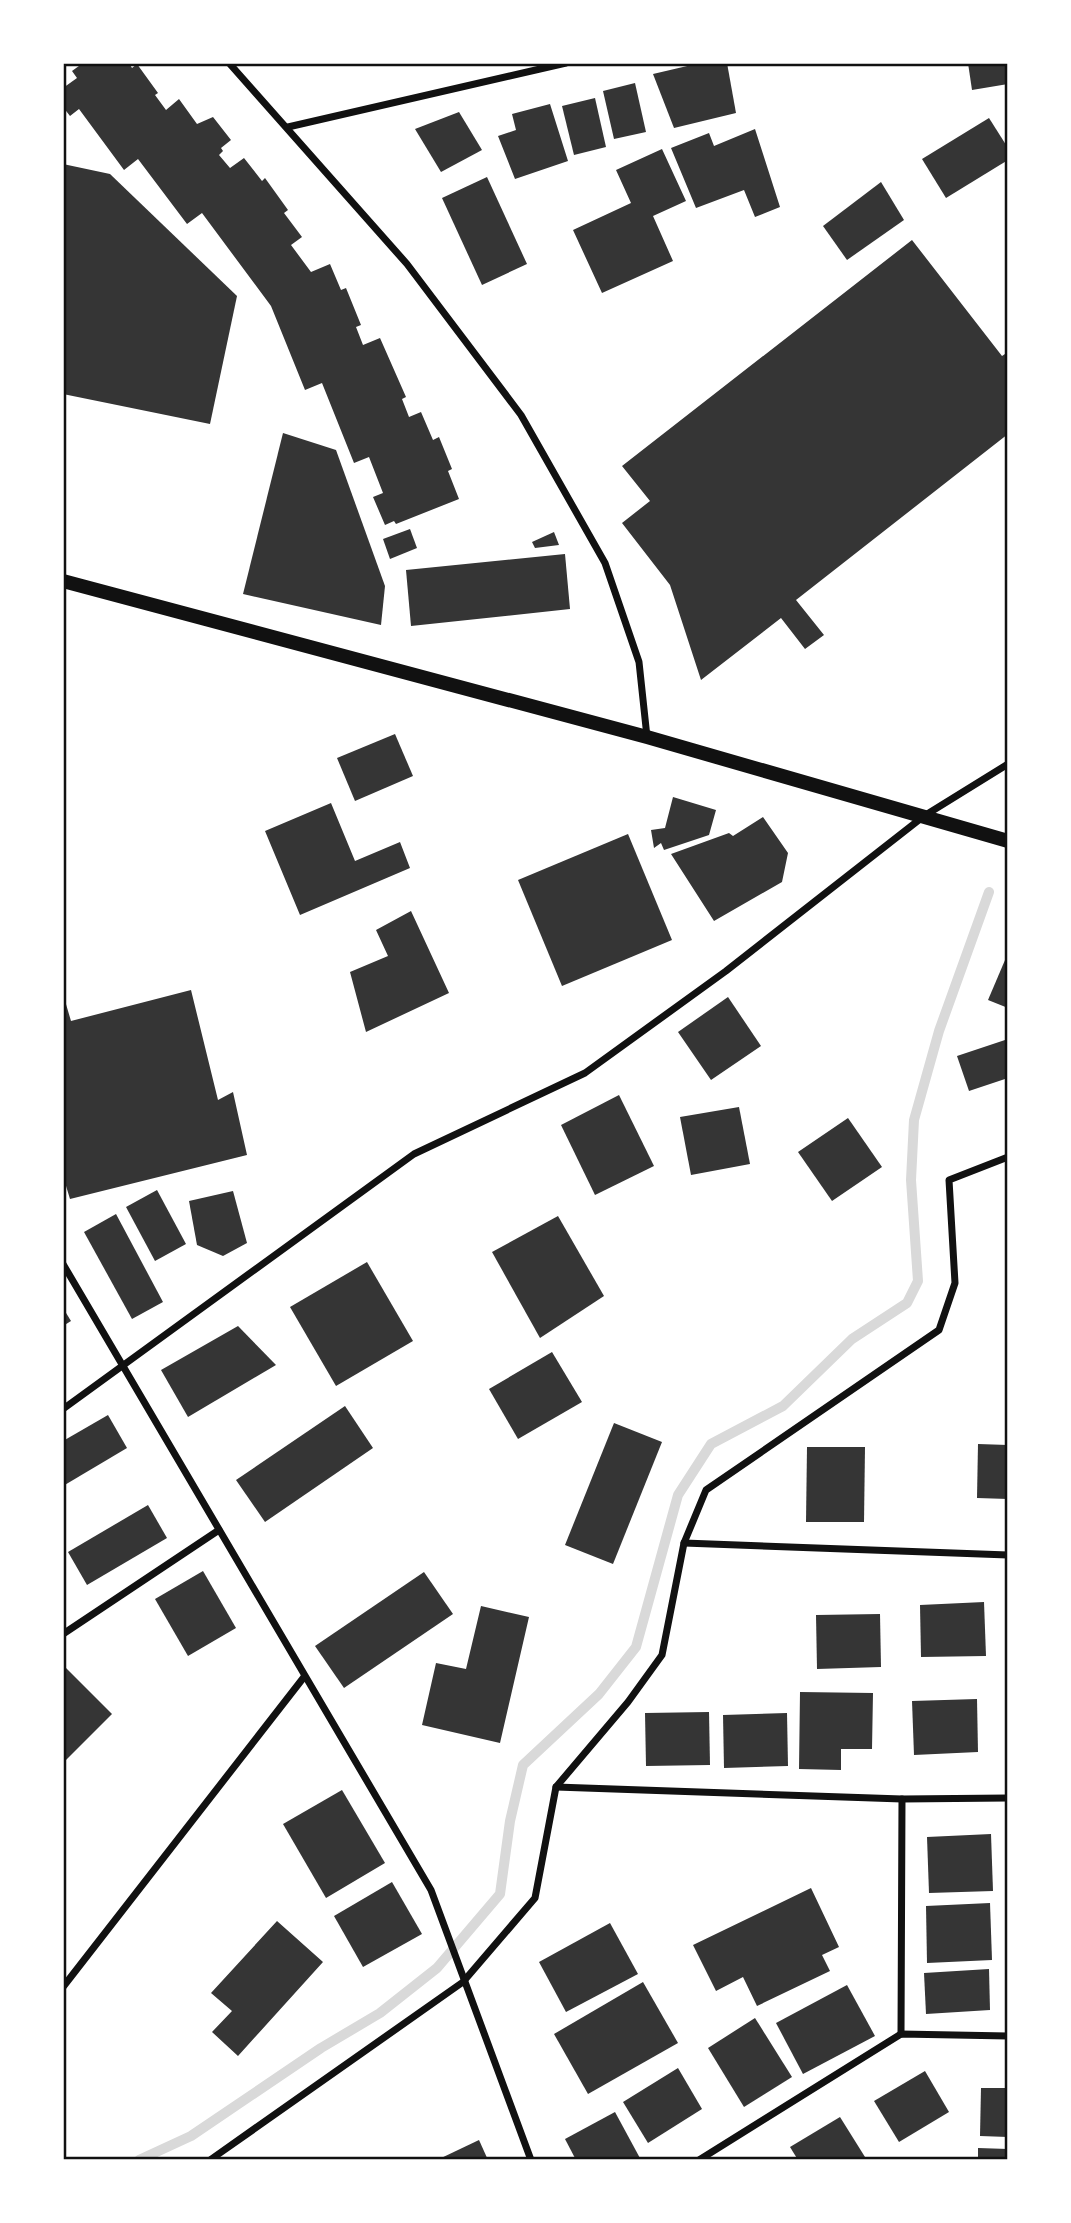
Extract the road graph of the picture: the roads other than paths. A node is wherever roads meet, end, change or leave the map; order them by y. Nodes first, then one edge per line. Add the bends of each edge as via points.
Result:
1 (229, 63) edge
2 (566, 63) edge
3 (288, 127) junction
4 (63, 581) edge
5 (647, 737) junction
6 (1008, 764) edge
7 (924, 816) junction
8 (1008, 841) edge
9 (1008, 1157) edge
10 (63, 1264) edge
11 (125, 1367) junction
12 (63, 1409) edge
13 (219, 1530) junction
14 (684, 1543) junction
15 (1008, 1555) edge
16 (63, 1634) edge
17 (304, 1677) junction
18 (556, 1787) junction
19 (1008, 1798) edge
20 (902, 1799) junction
21 (463, 1982) junction
22 (63, 1987) edge
23 (901, 2034) junction
24 (1008, 2036) edge
25 (210, 2160) edge
26 (531, 2160) edge
27 (699, 2160) edge

1 - 3 street
2 - 3 street
3 - 5 street via 407,264 521,415 605,563 639,662
4 - 5 main road
5 - 7 main road
6 - 7 street
7 - 8 main road
7 - 11 street via 726,971 585,1073 414,1154
9 - 14 street via 949,1180 955,1283 939,1330 706,1490
10 - 11 street
11 - 12 street
11 - 13 street
13 - 16 street
13 - 17 street
14 - 15 street
14 - 18 street via 662,1656
17 - 21 street via 431,1890
17 - 22 street
18 - 20 street
18 - 21 street via 535,1898
19 - 20 street
20 - 23 street
21 - 25 street
21 - 26 street
23 - 24 street
23 - 27 street

